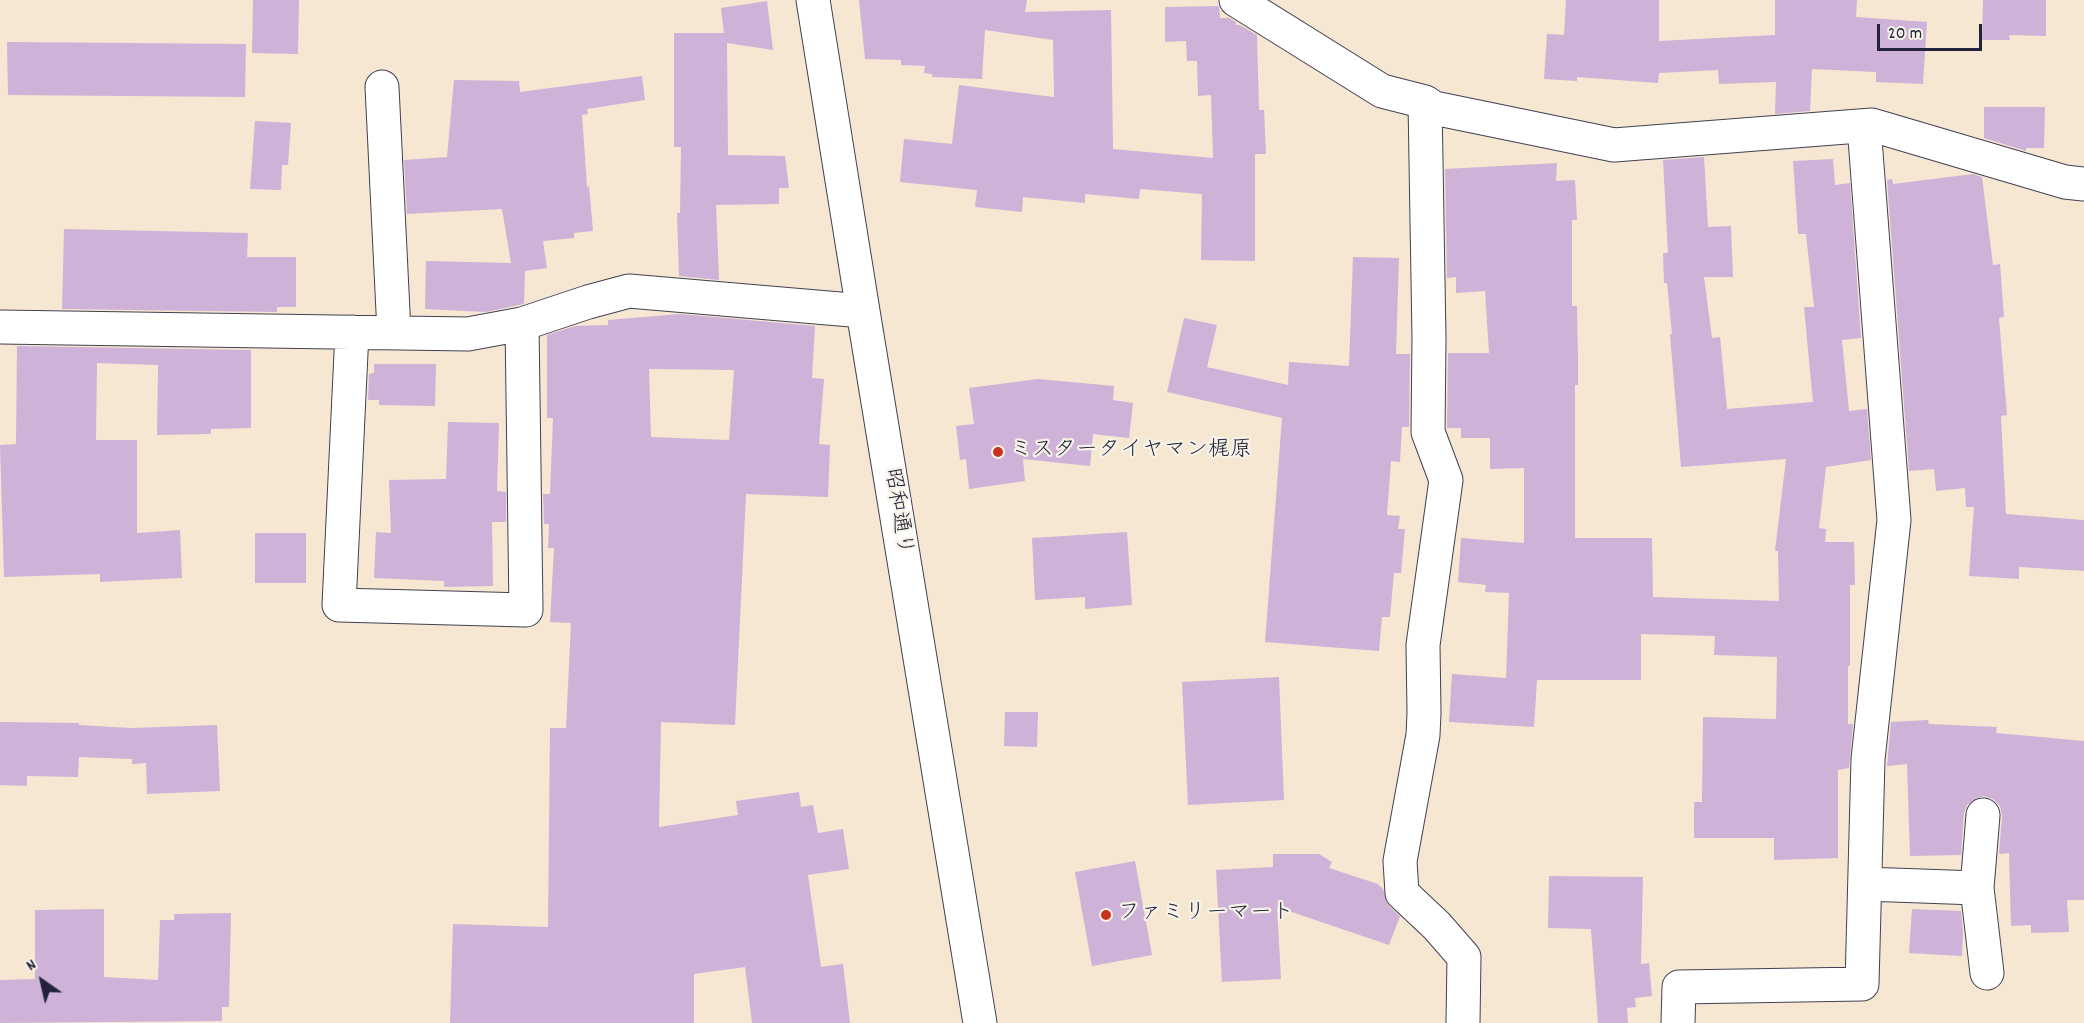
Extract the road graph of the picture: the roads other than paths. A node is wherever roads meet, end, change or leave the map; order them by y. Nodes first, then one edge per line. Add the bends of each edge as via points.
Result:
1 (813, 0) edge
2 (1236, 0) edge
3 (382, 87) dead end
4 (1425, 102) junction
5 (1864, 126) junction
6 (2084, 184) edge
7 (862, 311) junction
8 (522, 324) junction
9 (0, 327) edge
10 (352, 332) junction
11 (394, 332) junction
12 (1983, 815) dead end
13 (1865, 884) junction
14 (1977, 888) junction
15 (1987, 973) dead end
16 (981, 1023) edge
17 (1463, 1023) edge
18 (1678, 1023) edge

1 - 7 street, 昭和通り
2 - 4 street via 1382,92
3 - 11 street
4 - 5 street via 1434,108 1614,145
4 - 17 street via 1428,432 1446,480 1423,645 1422,735 1400,861 1402,893 1464,957
5 - 6 street via 1872,125 2065,182
5 - 13 street via 1894,520 1868,759
7 - 8 street via 629,291
7 - 16 street, 昭和通り
8 - 10 street via 526,610 339,605
8 - 11 street via 468,334
9 - 10 street
10 - 11 street
12 - 14 street
13 - 14 street
13 - 18 street via 1862,984 1679,987
14 - 15 street

